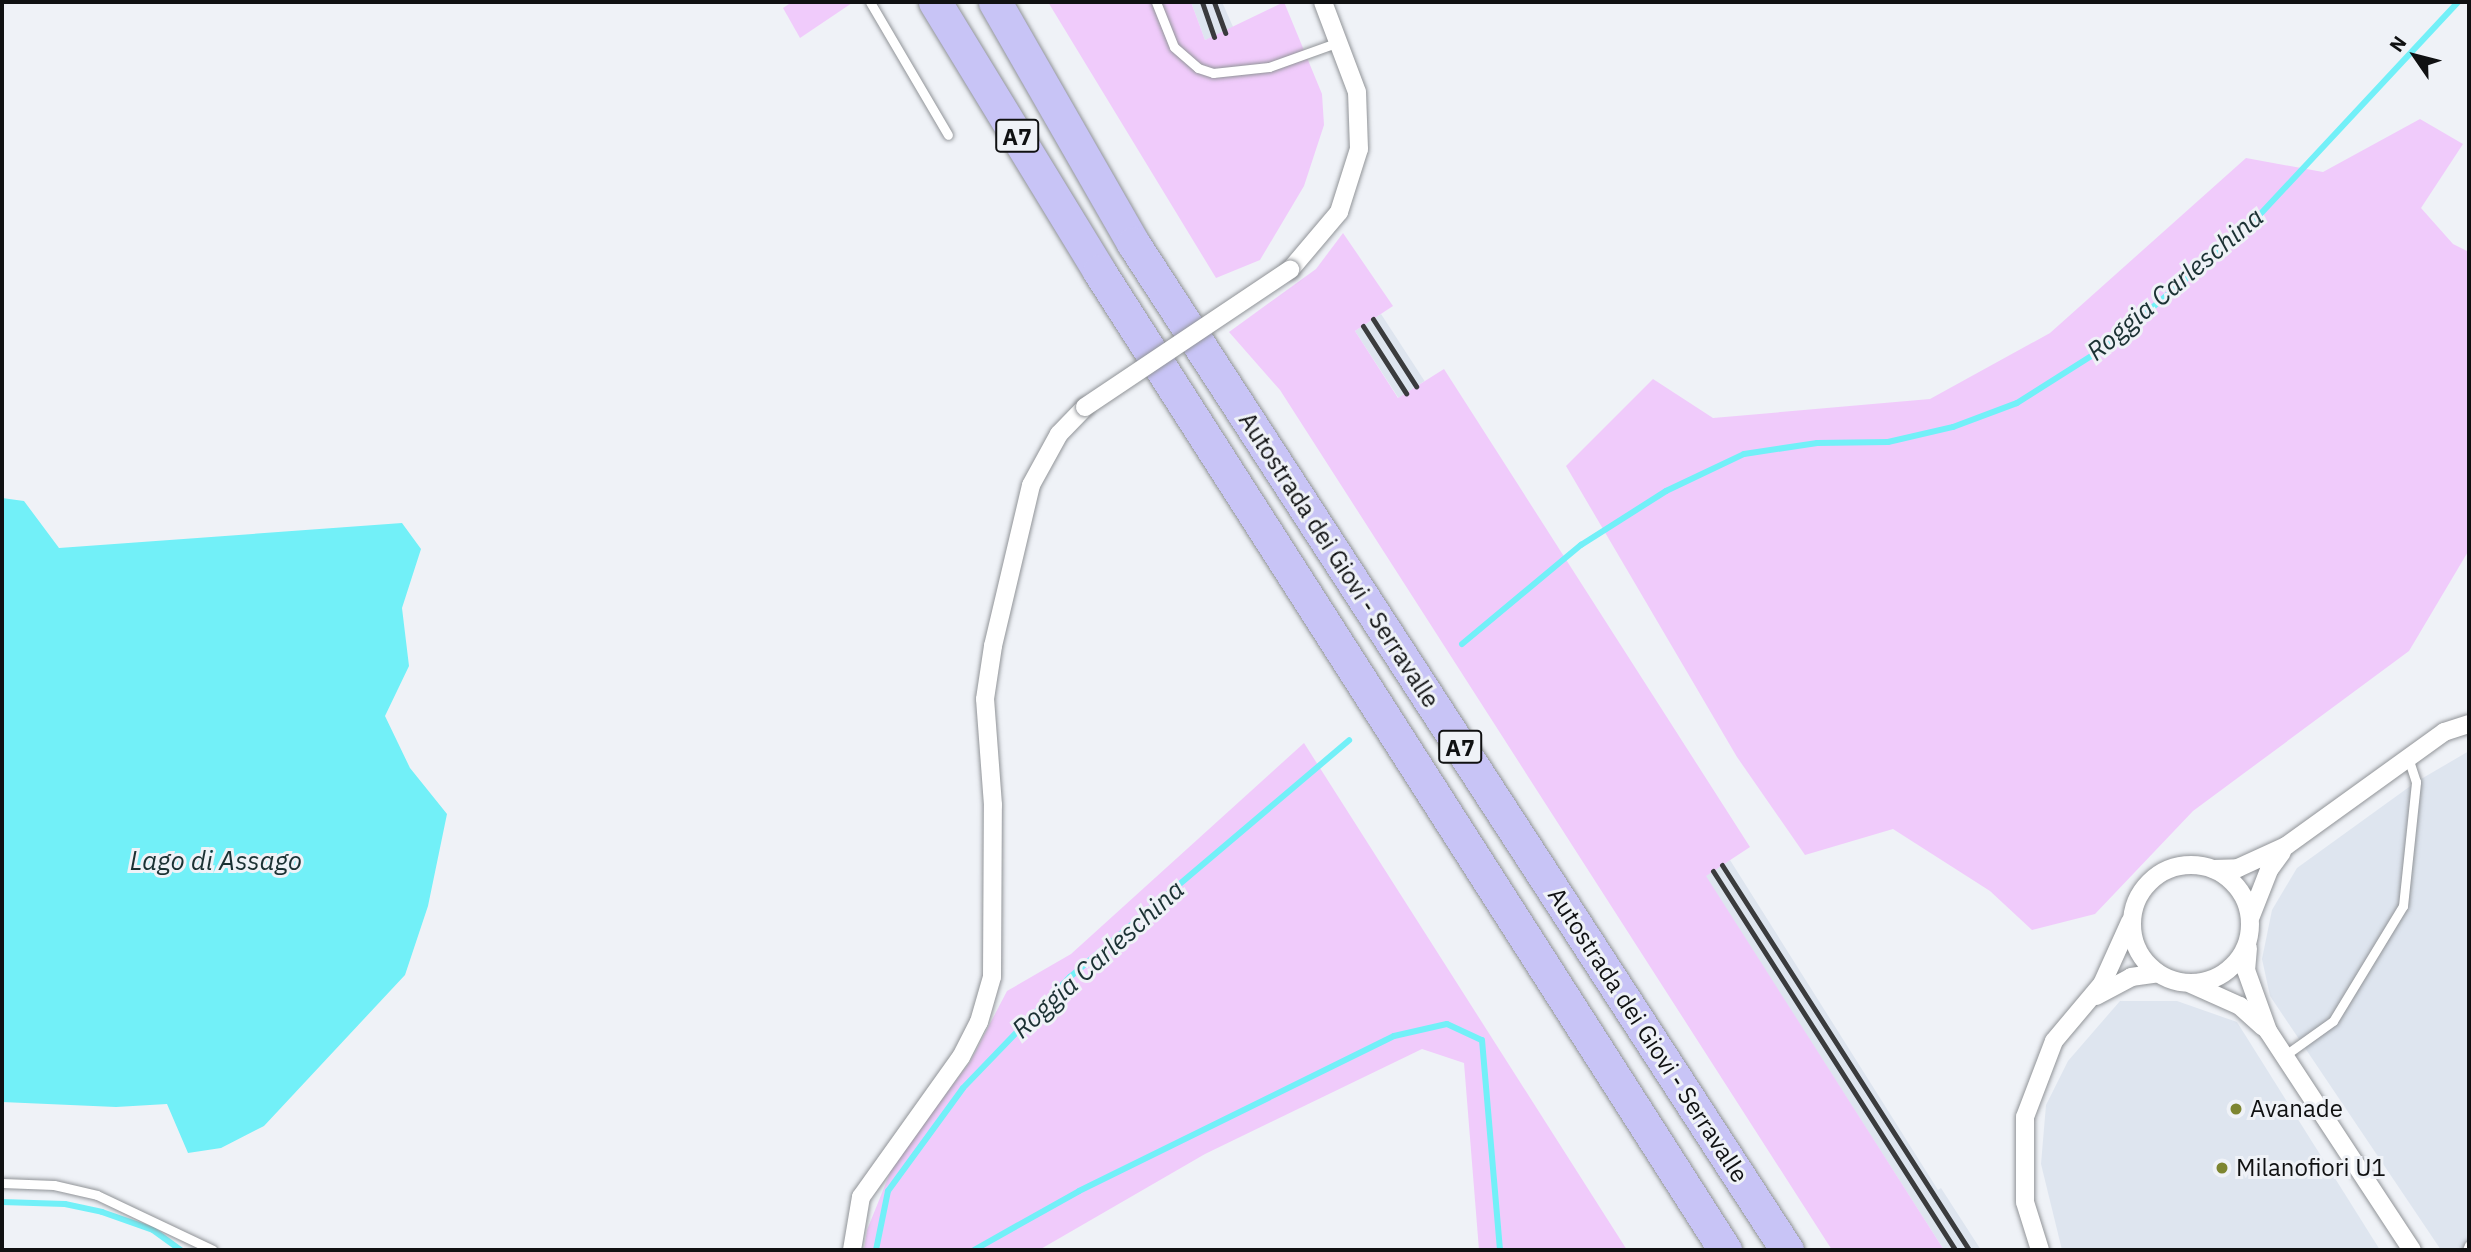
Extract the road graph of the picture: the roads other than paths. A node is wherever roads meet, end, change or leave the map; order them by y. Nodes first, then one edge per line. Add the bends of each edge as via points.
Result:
1 (870, 2) edge
2 (935, 2) edge
3 (995, 2) edge
4 (1156, 2) edge
5 (1323, 2) edge
6 (1340, 42) junction
7 (948, 135) dead end
8 (2469, 724) edge
9 (2408, 757) junction
10 (2286, 846) junction
11 (2213, 869) junction
12 (2133, 916) junction
13 (2250, 916) junction
14 (2249, 937) junction
15 (2158, 973) junction
16 (2188, 983) junction
17 (2078, 1012) junction
18 (2269, 1031) junction
19 (2284, 1056) junction
20 (2, 1183) edge
21 (2469, 1245) edge
22 (213, 1250) edge
23 (852, 1250) edge
24 (1726, 1250) edge
25 (1787, 1250) edge
26 (2040, 1250) edge
27 (2412, 1250) edge
28 (2467, 1250) edge

1 - 7 lane
2 - 24 highway, Autostrada dei Giovi - Serravalle / A7 via 1099,271
3 - 25 highway, Autostrada dei Giovi - Serravalle / A7 via 1133,243
4 - 6 lane via 1174,47 1198,68 1213,73 1269,67
5 - 6 street
6 - 23 street, bridge via 1360,114 1355,170 1329,230 1290,270 1085,407 1059,434 1031,485 985,699 993,806 992,977 979,1022 961,1057 861,1197
8 - 9 street via 2444,732
9 - 10 street
9 - 19 lane via 2416,782 2403,906 2333,1021
10 - 11 street via 2238,868
10 - 13 street via 2269,870
11 - 12 street via 2196,865 2162,873 2148,884
11 - 13 street via 2238,887
12 - 15 street via 2137,948
12 - 17 street via 2102,984
13 - 14 street
14 - 16 street via 2241,956 2227,971
14 - 18 street via 2246,970
15 - 16 street
15 - 17 street via 2109,986
16 - 18 street via 2239,1006
17 - 26 street via 2054,1041 2025,1117 2025,1202
18 - 19 street
19 - 27 street
20 - 22 lane via 54,1185 97,1195
21 - 28 lane

